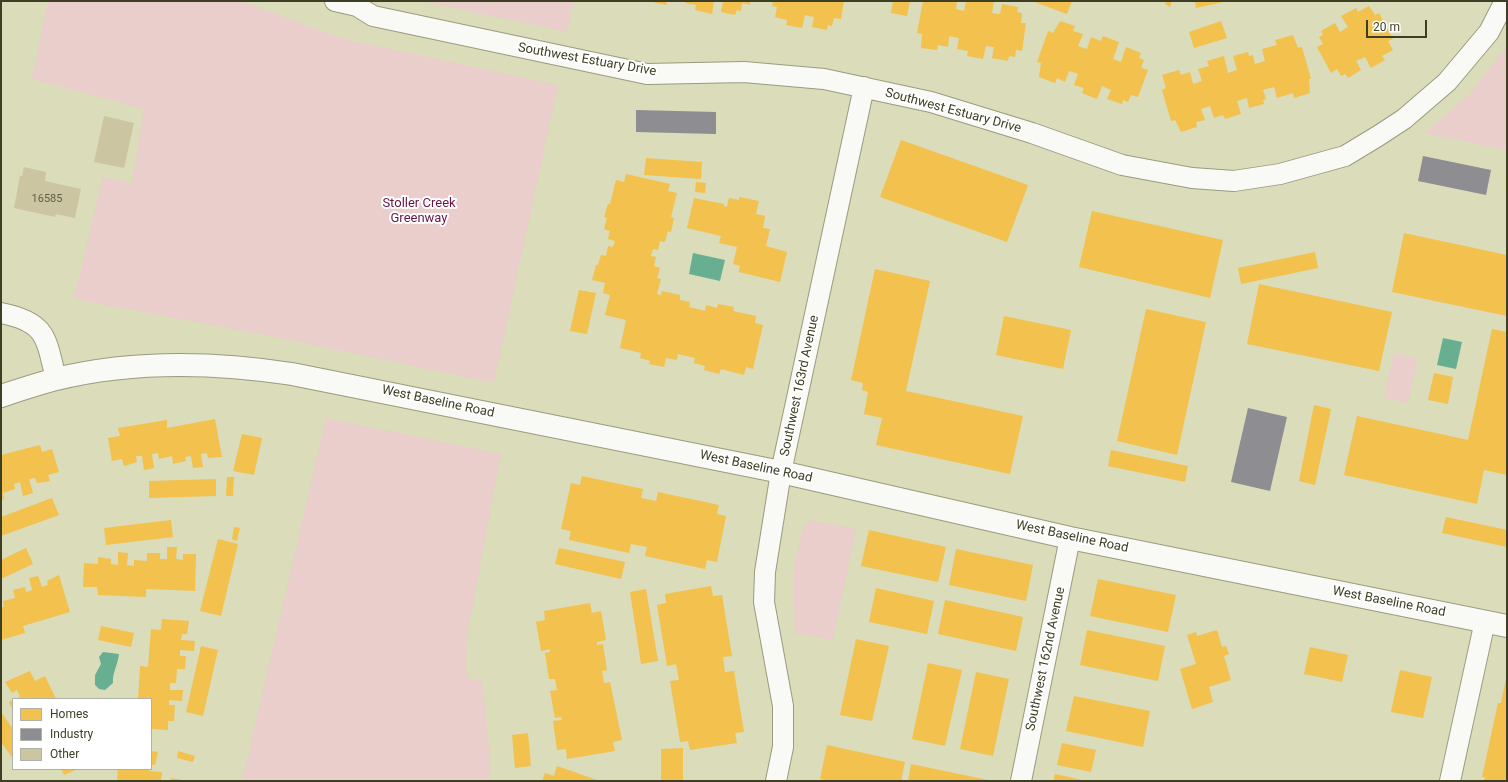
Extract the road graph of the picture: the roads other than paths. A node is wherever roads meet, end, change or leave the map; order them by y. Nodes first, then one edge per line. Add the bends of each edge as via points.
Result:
1 (335, 1) edge
2 (1505, 1) edge
3 (864, 87) junction
4 (1, 313) edge
5 (56, 379) junction
6 (1, 396) edge
7 (782, 472) junction
8 (1070, 538) junction
9 (1485, 621) junction
10 (1507, 626) edge
11 (776, 781) edge
12 (1021, 781) edge
13 (1450, 781) edge

1 - 3 street, Southwest Estuary Drive via 357,6 373,16 647,74 744,72 824,79
2 - 3 street, Southwest Estuary Drive via 1489,32 1447,82 1404,119 1345,156 1280,174 1234,181 1192,178 1122,165 1032,133 931,102
3 - 7 street, Southwest 163rd Avenue
4 - 5 street via 21,318 37,326 49,351
5 - 6 street, West Baseline Road
5 - 7 street, West Baseline Road via 92,372 154,366 194,364 257,368 326,379
7 - 8 street, West Baseline Road
7 - 11 street, Southwest 163rd Avenue via 768,548 764,587 764,602 783,706 783,748
8 - 9 street, West Baseline Road
8 - 12 street, Southwest 162nd Avenue
9 - 10 street, West Baseline Road
9 - 13 street

